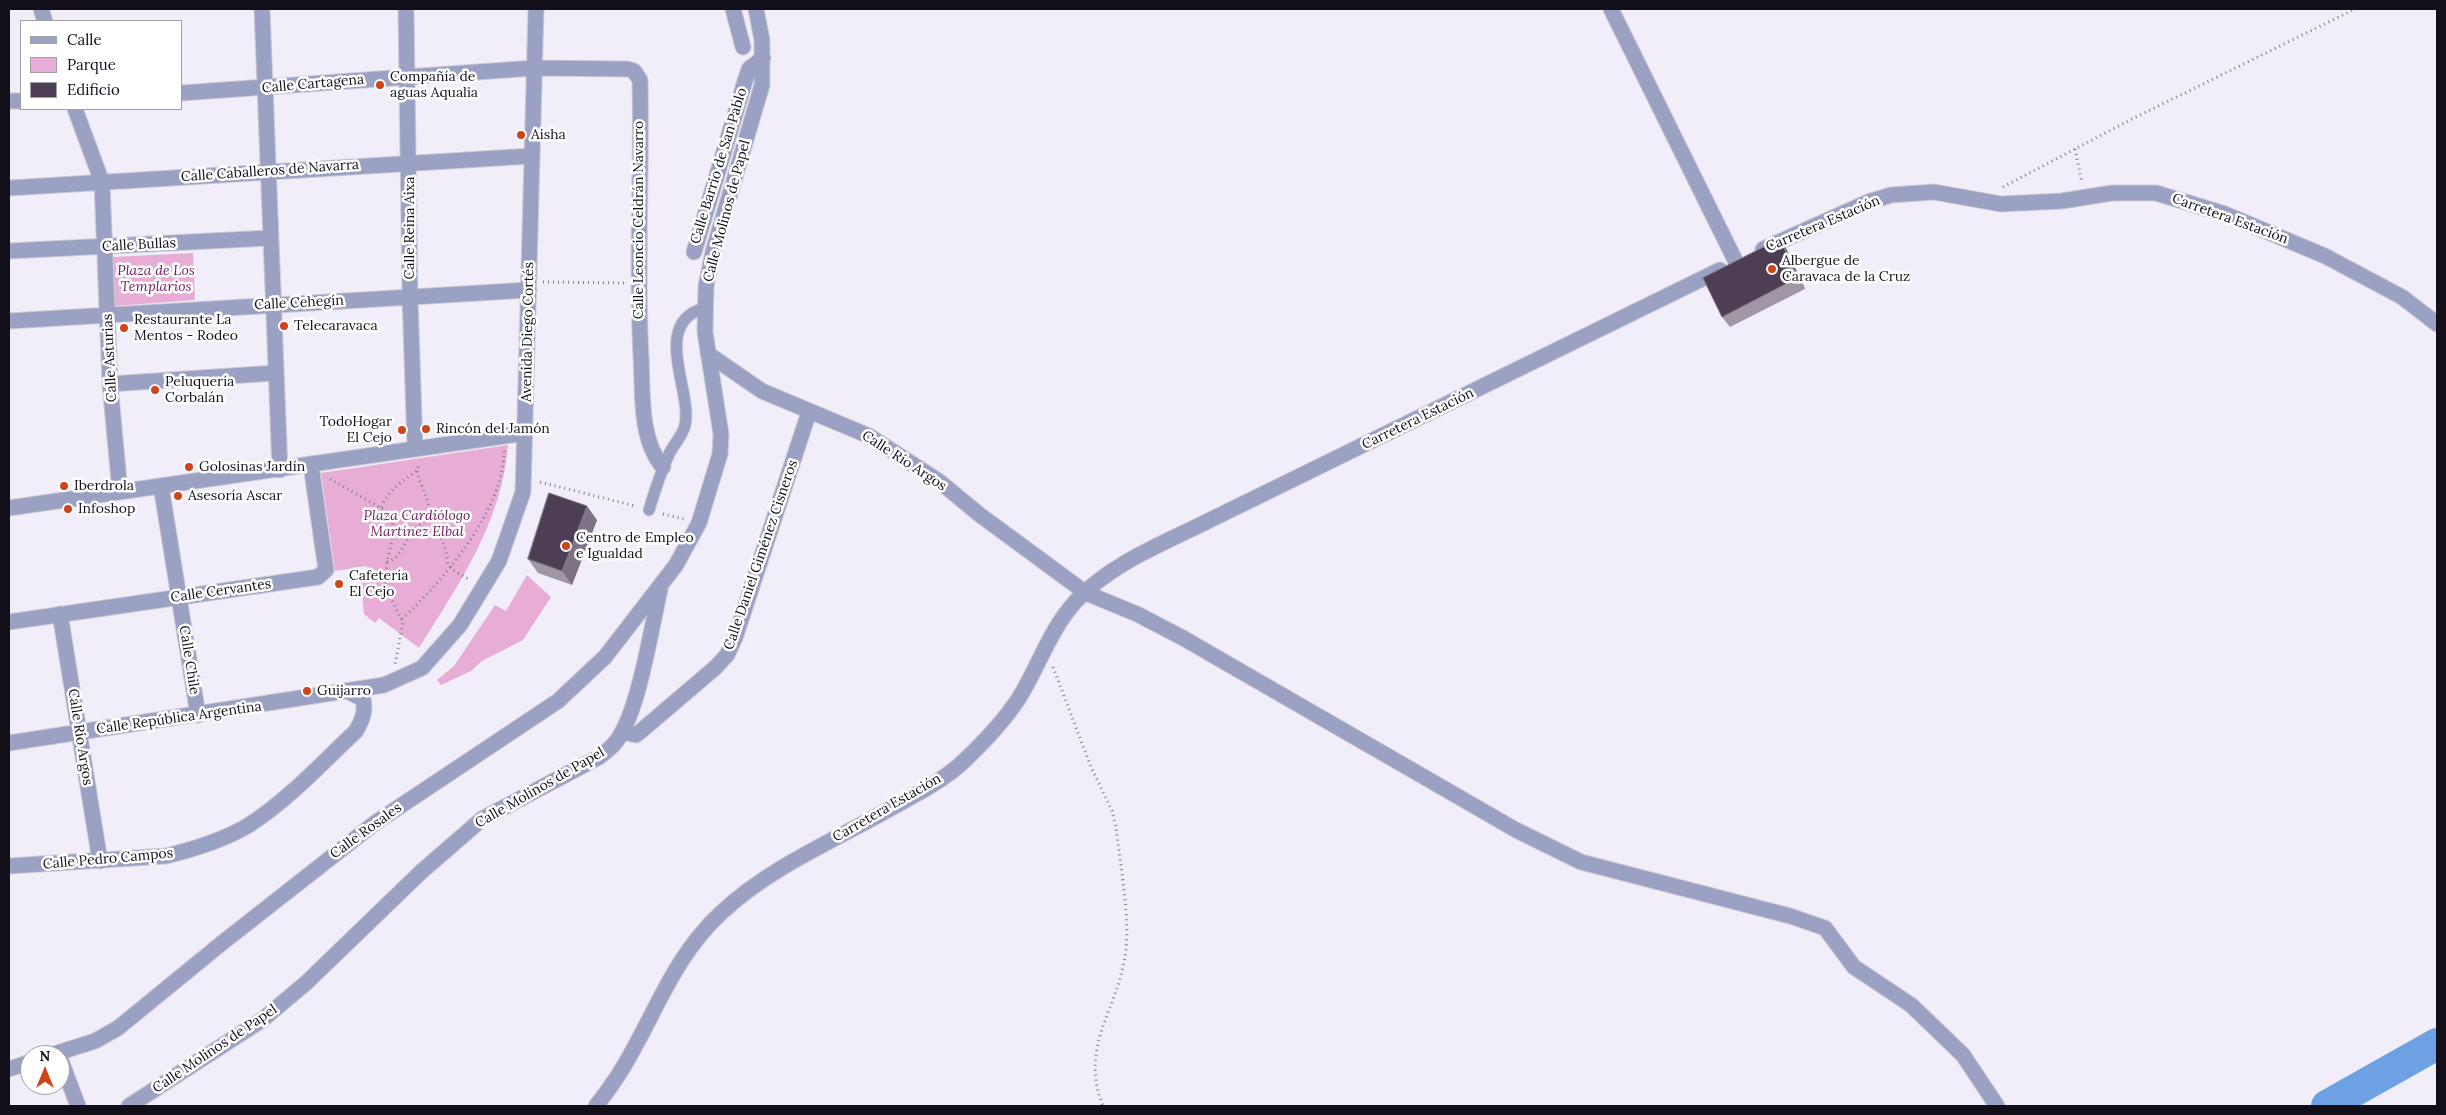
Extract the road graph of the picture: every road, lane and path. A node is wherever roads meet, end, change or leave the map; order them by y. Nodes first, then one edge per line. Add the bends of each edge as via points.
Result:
1 (262, 9) edge
2 (406, 9) edge
3 (536, 9) edge
4 (732, 9) edge
5 (756, 9) edge
6 (1611, 9) edge
7 (2355, 9) edge
8 (743, 47) dead end
9 (763, 58) junction
10 (534, 68) junction
11 (406, 77) junction
12 (264, 88) junction
13 (182, 93) edge
14 (75, 110) edge
15 (2075, 149) junction
16 (532, 156) junction
17 (410, 162) junction
18 (269, 171) junction
19 (102, 182) junction
20 (9, 188) edge
21 (2000, 188) dead end
22 (2085, 196) junction
23 (270, 238) junction
24 (106, 247) junction
25 (9, 251) edge
26 (694, 252) dead end
27 (1736, 262) junction
28 (638, 283) junction
29 (529, 286) junction
30 (410, 297) junction
31 (272, 305) junction
32 (705, 308) junction
33 (107, 316) junction
34 (9, 321) edge
35 (2437, 324) edge
36 (708, 354) junction
37 (275, 373) junction
38 (110, 384) junction
39 (809, 412) junction
40 (526, 433) junction
41 (504, 436) junction
42 (418, 447) junction
43 (311, 465) junction
44 (663, 467) junction
45 (280, 470) junction
46 (417, 471) junction
47 (524, 478) junction
48 (161, 486) junction
49 (120, 492) junction
50 (380, 507) junction
51 (9, 508) edge
52 (649, 510) junction
53 (430, 516) junction
54 (699, 523) junction
55 (387, 562) junction
56 (450, 567) junction
57 (661, 584) junction
58 (484, 588) junction
59 (1086, 593) junction
60 (179, 596) junction
61 (60, 614) junction
62 (402, 618) junction
63 (9, 622) edge
64 (1048, 642) junction
65 (392, 682) junction
66 (349, 692) junction
67 (198, 715) junction
68 (626, 727) junction
69 (79, 732) junction
70 (9, 743) edge
71 (100, 861) junction
72 (9, 866) edge
73 (70, 1050) edge
74 (70, 1087) edge
75 (78, 1106) edge
76 (129, 1106) edge
77 (596, 1106) edge
78 (1103, 1106) edge
79 (1998, 1106) edge

1 - 12 street
2 - 11 street, Calle Reina Aixa
3 - 10 street, Avenida Diego Cortés
4 - 8 street
5 - 9 street, Calle Molinos de Papel
6 - 27 street
7 - 15 path
9 - 26 street, Calle Barrio de San Pablo via 750,69 745,81
9 - 32 street, Calle Molinos de Papel via 762,85 713,252
10 - 11 street, Calle Cartagena
10 - 16 street, Avenida Diego Cortés
10 - 28 street, Calle Leoncio Celdrán Navarro via 628,69 638,75
11 - 12 street, Calle Cartagena
11 - 17 street, Calle Reina Aixa
12 - 13 street, Calle Cartagena
12 - 18 street
14 - 19 street, Calle Asturias
15 - 21 path
15 - 22 path
16 - 17 street, Calle Caballeros de Navarra
16 - 29 street, Avenida Diego Cortés
17 - 18 street, Calle Caballeros de Navarra
17 - 30 street, Calle Reina Aixa
18 - 19 street, Calle Caballeros de Navarra
18 - 23 street
19 - 20 street, Calle Caballeros de Navarra
19 - 24 street, Calle Asturias
22 - 27 street, Carretera Estación via 2002,204 1934,192 1891,195 1819,223
22 - 35 street, Carretera Estación via 2133,191 2156,193 2218,212 2350,268 2402,297
23 - 24 street, Calle Bullas
23 - 31 street
24 - 25 street, Calle Bullas
24 - 33 street, Calle Asturias
27 - 59 street, Carretera Estación via 1147,551 1100,580
28 - 29 path
28 - 44 street, Calle Leoncio Celdrán Navarro via 646,418 654,453
29 - 30 street, Calle Cehegín
29 - 40 street, Avenida Diego Cortés
30 - 31 street, Calle Cehegín
30 - 42 street, Calle Reina Aixa
31 - 33 street, Calle Cehegín
31 - 37 street
32 - 36 street, Calle Molinos de Papel
32 - 44 street via 688,316 678,336 678,369 685,425
33 - 34 street, Calle Cehegín
33 - 38 street, Calle Asturias
36 - 39 street, Calle Río Argos via 762,391
36 - 54 street, Calle Molinos de Papel via 721,434 720,454
37 - 38 street
37 - 45 street
38 - 49 street, Calle Asturias
39 - 59 street, Calle Río Argos via 869,436 915,464
39 - 68 street, Calle Daniel Giménez Cisneros via 727,655 641,731 628,733
40 - 41 street
40 - 47 street, Avenida Diego Cortés
41 - 42 street
41 - 56 path via 502,479 494,502
42 - 43 street
42 - 46 path
43 - 45 street
43 - 50 path via 342,487
43 - 60 street, Calle Cervantes via 326,570 322,575
44 - 52 street
45 - 48 street
46 - 50 path via 396,486
46 - 53 path via 429,500
47 - 52 path
47 - 58 street, Avenida Diego Cortés via 523,492 508,537
48 - 49 street
48 - 60 street, Calle Chile
49 - 51 street
50 - 55 path via 391,514 394,532
52 - 54 path
53 - 55 path via 408,538 405,548 394,560
53 - 56 path via 445,547
54 - 57 street, Calle Molinos de Papel via 676,565
55 - 62 path via 385,586
56 - 58 path
56 - 62 path
57 - 68 street, Calle Molinos de Papel via 634,705
57 - 73 street, Calle Rosales via 605,657 558,701 367,829 118,1028
58 - 65 street, Avenida Diego Cortés via 437,653 422,668
59 - 64 street, Carretera Estación
59 - 79 street, Calle Río Argos via 1183,638 1516,830 1581,862 1825,928 1854,966 1911,1005 1962,1055
60 - 61 street, Calle Cervantes
60 - 67 street, Calle Chile
61 - 63 street, Calle Cervantes
61 - 69 street, Calle Río Argos
62 - 65 path
64 - 77 street, Carretera Estación via 1018,699 963,762 922,791 756,884 720,913 688,948 620,1074
64 - 78 path via 1063,696 1116,827 1127,937 1125,957 1094,1060
65 - 66 street, Avenida Diego Cortés
66 - 67 street, Calle República Argentina
66 - 71 street, Calle Pedro Campos via 363,699 365,706 356,731 290,793 249,824 191,850 166,856
67 - 69 street, Calle República Argentina
68 - 76 street, Calle Molinos de Papel via 599,757 482,819 262,1020
69 - 70 street, Calle República Argentina
69 - 71 street, Calle Río Argos
71 - 72 street, Calle Pedro Campos
74 - 75 street

